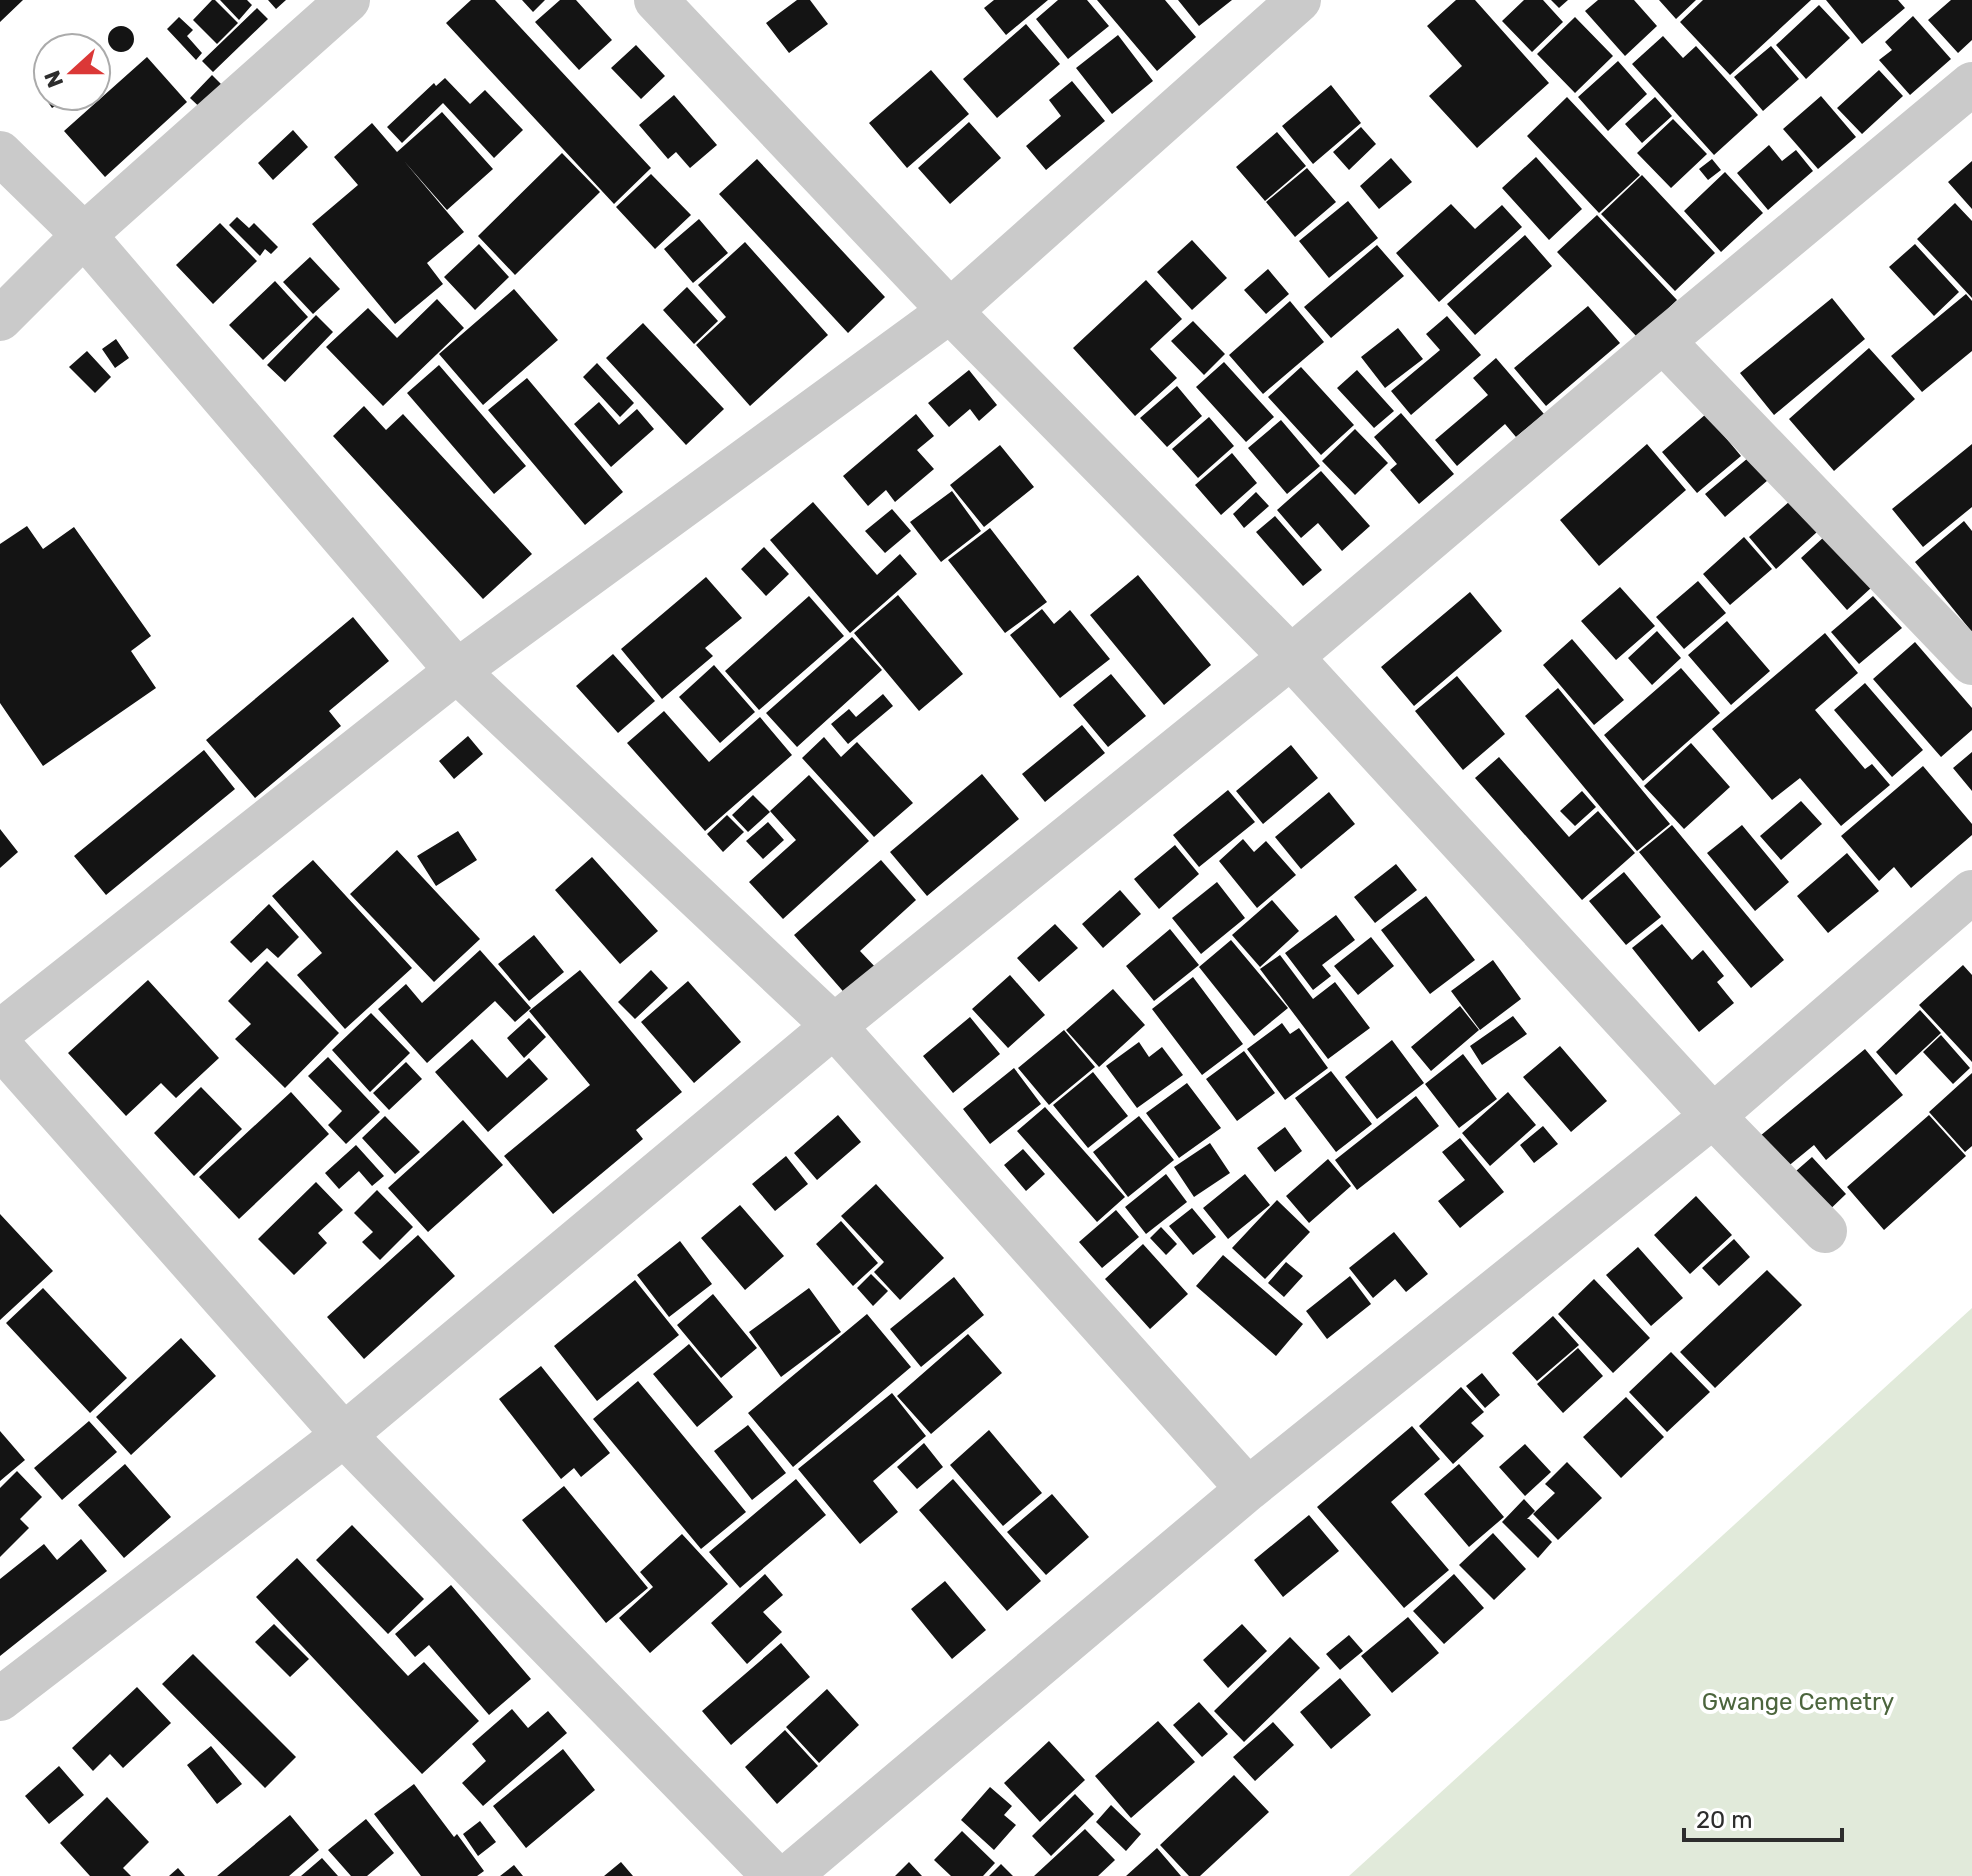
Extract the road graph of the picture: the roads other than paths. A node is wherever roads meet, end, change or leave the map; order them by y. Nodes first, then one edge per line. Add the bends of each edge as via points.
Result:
1 (348, 0) edge
2 (656, 0) edge
3 (1299, 0) edge
4 (1972, 84) edge
5 (0, 153) edge
6 (84, 235) junction
7 (950, 311) junction
8 (0, 319) edge
9 (1663, 341) junction
10 (1291, 657) junction
11 (1972, 663) edge
12 (457, 671) junction
13 (1972, 892) edge
14 (834, 1026) junction
15 (0, 1032) edge
16 (0, 1046) edge
17 (1713, 1116) junction
18 (1825, 1231) dead end
19 (344, 1435) junction
20 (1248, 1489) junction
21 (0, 1699) edge
22 (774, 1876) edge
23 (789, 1876) edge

1 - 6 street
2 - 7 street
3 - 7 street
4 - 9 street
5 - 6 street
6 - 8 street
6 - 12 street
7 - 10 street
7 - 12 street
9 - 10 street
9 - 11 street
10 - 14 street
10 - 17 street
12 - 14 street
12 - 15 street
13 - 17 street
14 - 19 street
14 - 20 street
16 - 19 street
17 - 18 street
17 - 20 street
19 - 21 street
19 - 22 street
20 - 23 street

